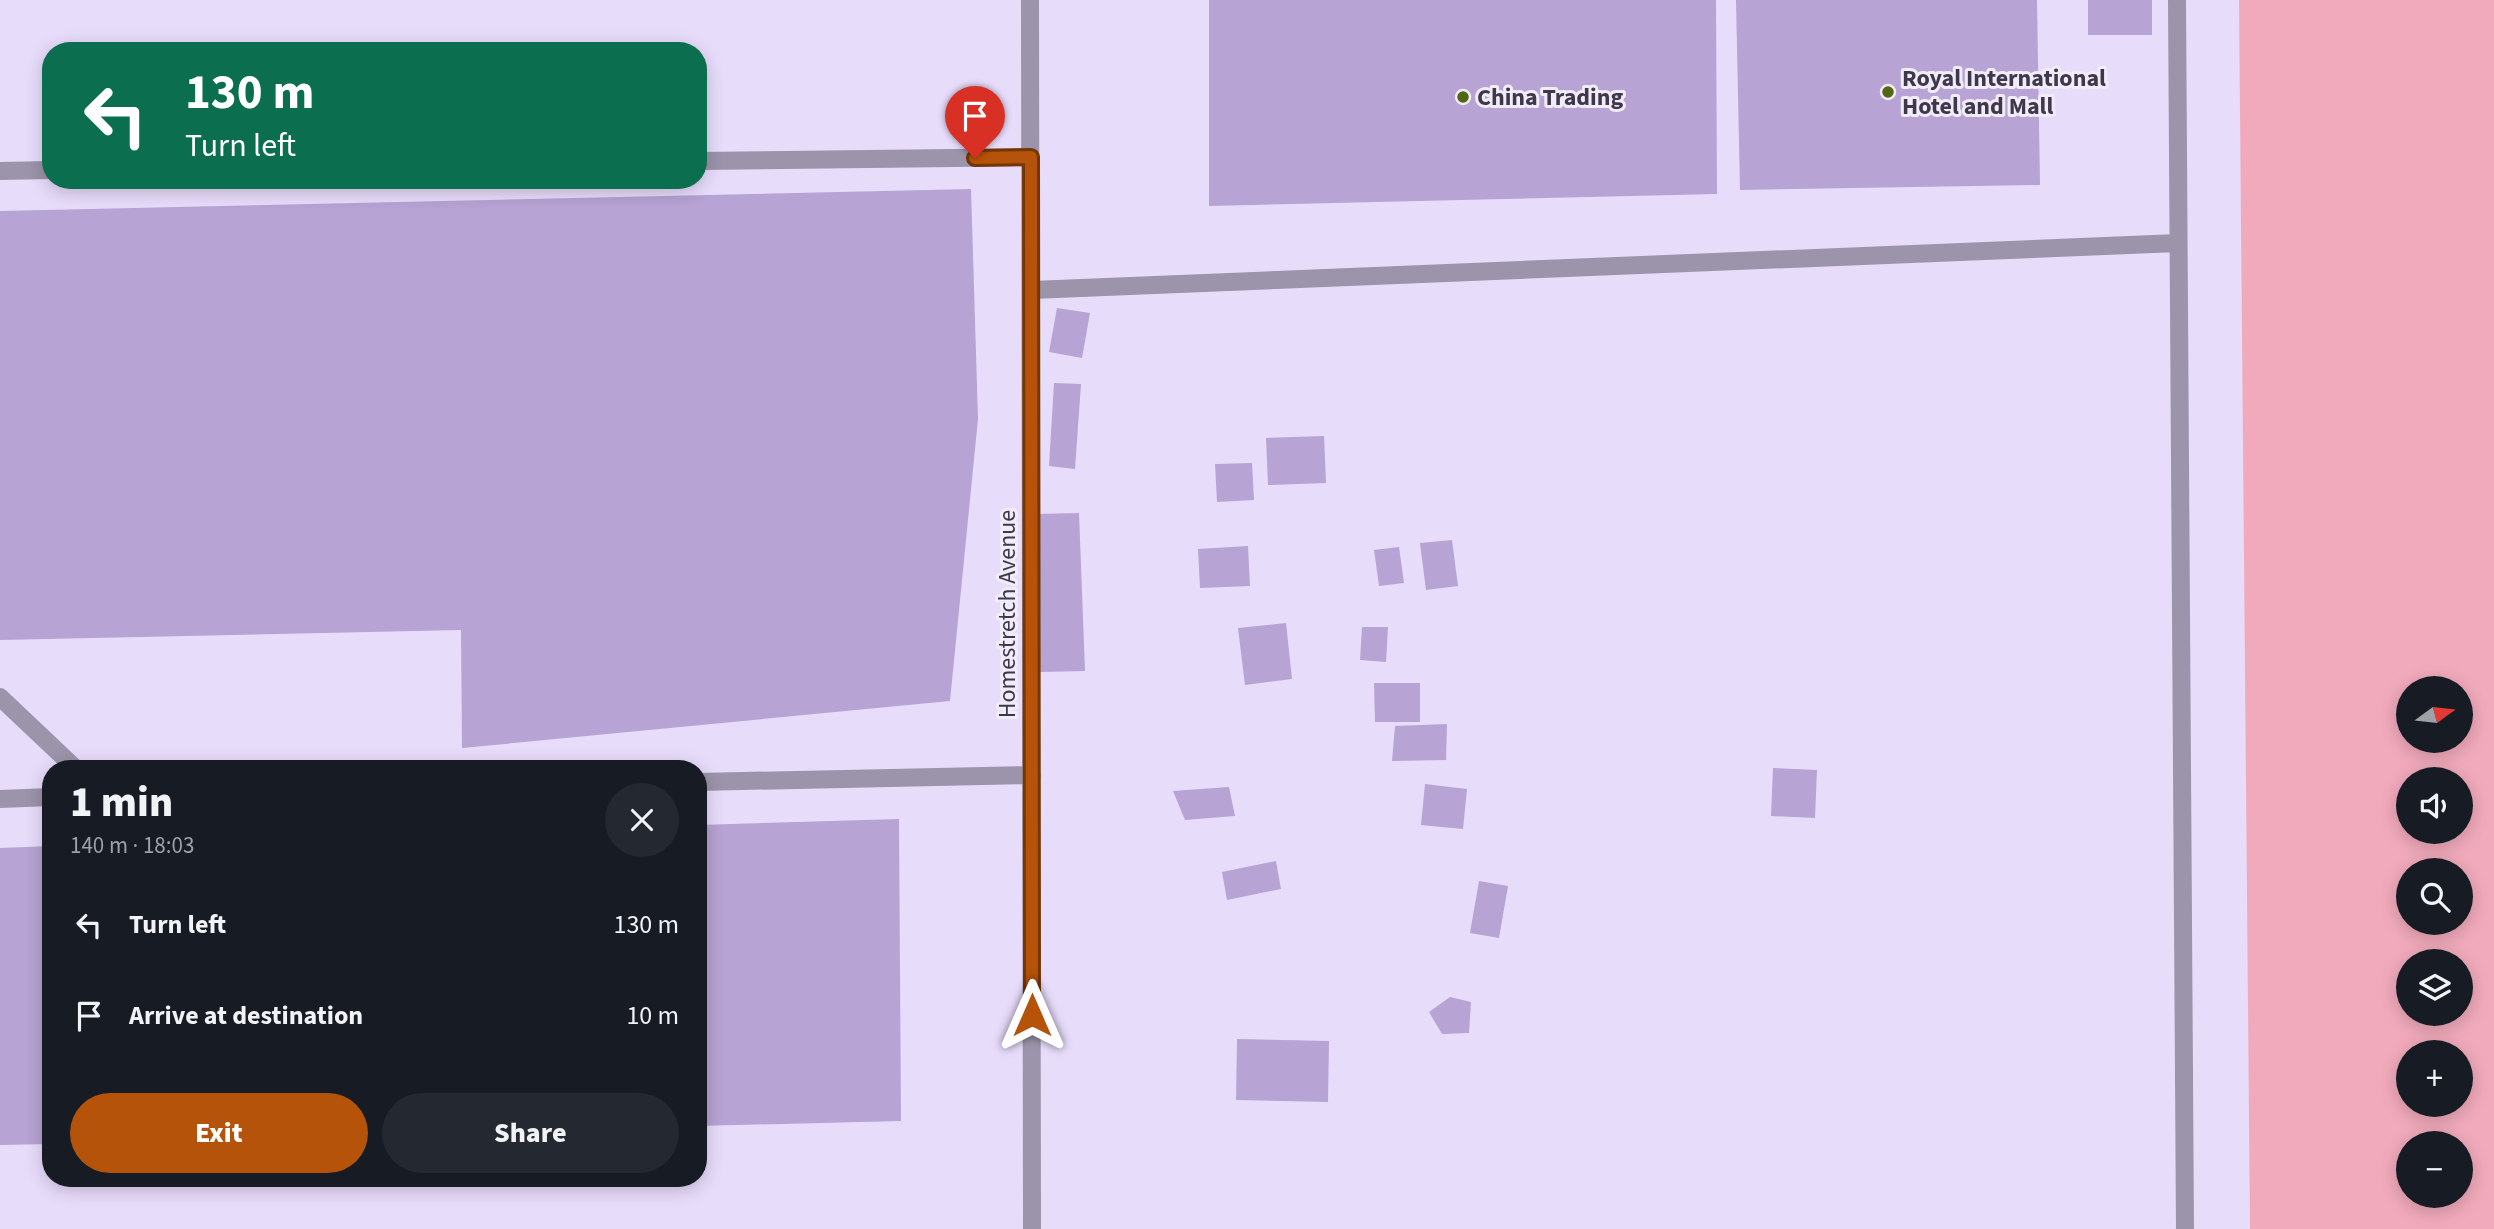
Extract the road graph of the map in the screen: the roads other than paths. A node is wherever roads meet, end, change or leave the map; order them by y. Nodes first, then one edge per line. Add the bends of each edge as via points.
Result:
1 (1030, 0) edge
2 (2177, 0) edge
3 (1031, 157) junction
4 (707, 161) edge
5 (42, 170) edge
6 (0, 171) edge
7 (2178, 243) junction
8 (1032, 290) junction
9 (0, 697) edge
10 (67, 760) edge
11 (1032, 775) junction
12 (707, 782) edge
13 (42, 797) edge
14 (0, 799) edge
15 (1032, 1229) edge
16 (2185, 1229) edge

1 - 3 street, Homestretch Avenue
2 - 7 street
3 - 4 street
3 - 8 street, Homestretch Avenue
5 - 6 street
7 - 8 street
7 - 16 street
8 - 11 street, Homestretch Avenue
9 - 10 street
11 - 12 street
11 - 15 street, Homestretch Avenue
13 - 14 street

